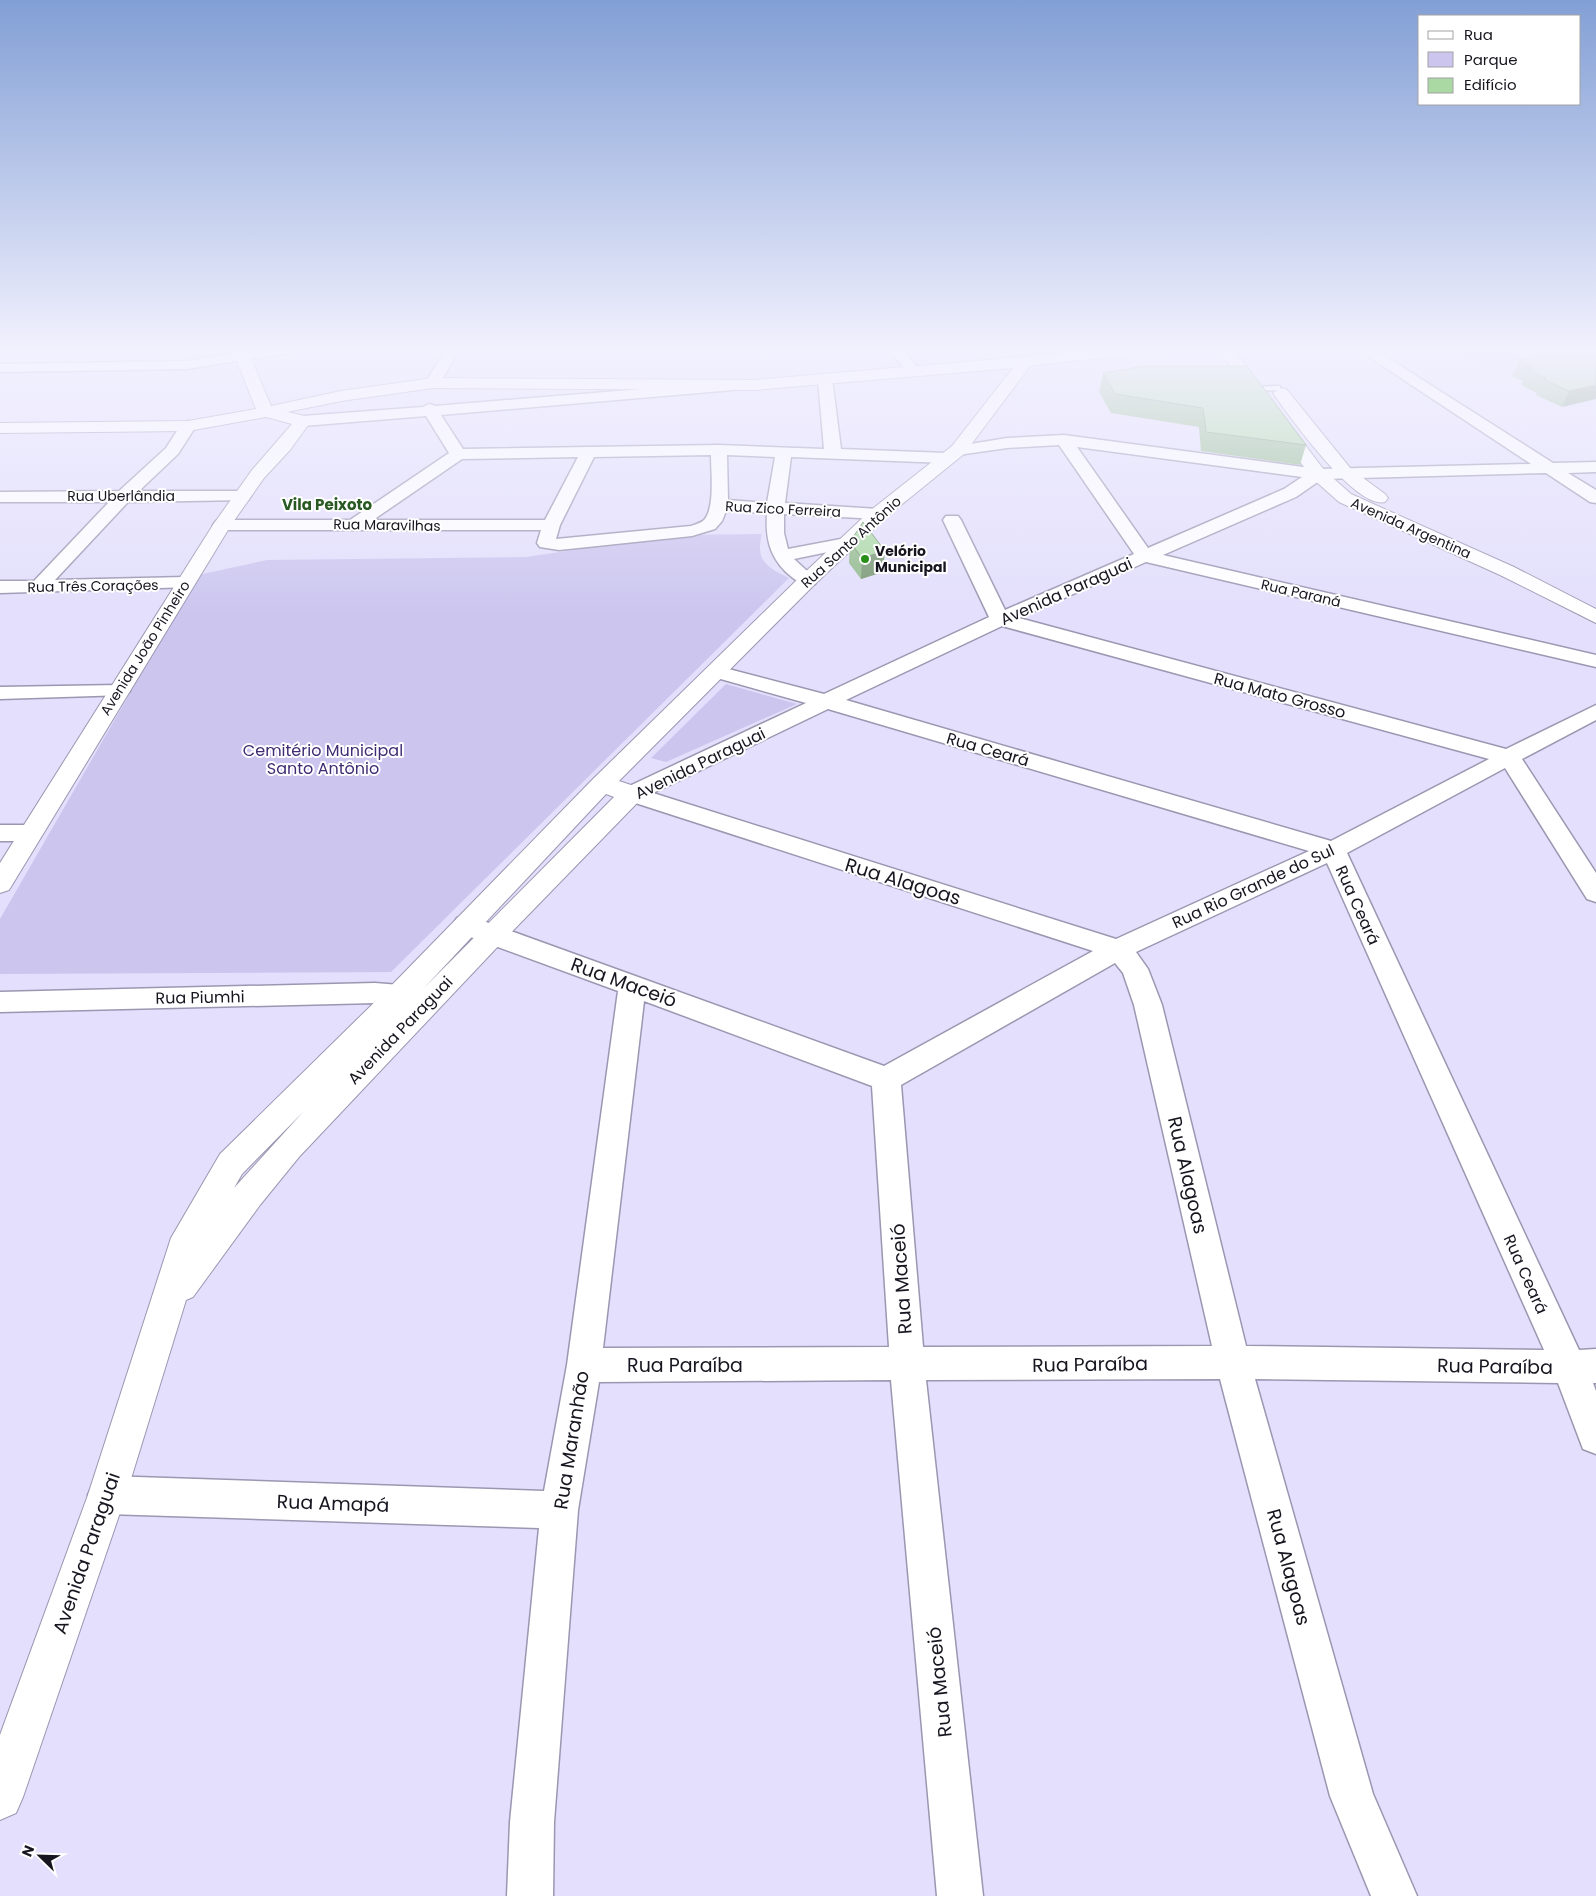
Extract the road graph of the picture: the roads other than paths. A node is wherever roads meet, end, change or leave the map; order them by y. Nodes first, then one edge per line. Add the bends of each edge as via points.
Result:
1 (181, 437) edge
2 (290, 437) edge
3 (447, 437) edge
4 (831, 437) edge
5 (965, 437) edge
6 (1292, 437) edge
7 (1317, 437) edge
8 (1501, 437) edge
9 (1064, 440) junction
10 (719, 450) junction
11 (590, 451) junction
12 (784, 452) junction
13 (833, 453) junction
14 (458, 454) junction
15 (952, 454) junction
16 (1596, 467) edge
17 (1550, 469) junction
18 (1345, 473) junction
19 (1324, 480) junction
20 (124, 496) junction
21 (242, 496) junction
22 (0, 497) edge
23 (1596, 498) edge
24 (776, 508) junction
25 (716, 513) junction
26 (878, 514) junction
27 (644, 518) dead end
28 (952, 520) dead end
29 (355, 524) junction
30 (222, 525) junction
31 (548, 533) junction
32 (846, 543) junction
33 (781, 556) junction
34 (1144, 556) junction
35 (808, 580) junction
36 (185, 584) junction
37 (38, 587) junction
38 (0, 588) edge
39 (1596, 598) edge
40 (1596, 617) edge
41 (1000, 619) junction
42 (1596, 661) edge
43 (717, 672) junction
44 (119, 691) junction
45 (0, 693) edge
46 (828, 702) junction
47 (1596, 710) edge
48 (1509, 757) junction
49 (602, 784) junction
50 (631, 794) junction
51 (0, 833) edge
52 (30, 833) junction
53 (1333, 850) junction
54 (0, 884) edge
55 (1596, 893) edge
56 (479, 930) junction
57 (1118, 949) junction
58 (632, 986) junction
59 (412, 1000) junction
60 (0, 1002) edge
61 (886, 1079) junction
62 (1233, 1362) junction
63 (584, 1365) junction
64 (907, 1365) junction
65 (1582, 1366) edge
66 (1596, 1436) edge
67 (107, 1495) junction
68 (559, 1510) junction
69 (0, 1797) edge
70 (530, 1896) edge
71 (960, 1896) edge
72 (1394, 1896) edge

1 - 20 street via 172,451
2 - 21 street, Avenida João Pinheiro
3 - 14 street
4 - 13 street
5 - 15 street, Rua Santo Antônio
6 - 19 street, Avenida Argentina
7 - 18 street, Avenida Argentina
8 - 17 street
9 - 15 street via 1007,443
9 - 19 street
9 - 34 street
10 - 11 street
10 - 12 street
10 - 25 street
11 - 14 street
11 - 31 street
12 - 13 street
12 - 24 street
13 - 15 street
14 - 29 street
15 - 26 street, Rua Santo Antônio
16 - 17 street
17 - 18 street
17 - 23 street
18 - 19 street
18 - 39 street, Avenida Argentina via 1372,494
19 - 34 street, Avenida Paraguai
19 - 40 street, Avenida Argentina via 1345,498 1507,571
20 - 21 street, Rua Uberlândia
20 - 22 street, Rua Uberlândia
20 - 37 street
21 - 30 street, Avenida João Pinheiro
24 - 25 street, Rua Zico Ferreira
24 - 26 street, Rua Zico Ferreira
24 - 33 street via 776,534
25 - 27 street, Rua Zico Ferreira
25 - 31 street, Rua Maravilhas via 702,528 692,531 559,545
26 - 32 street, Rua Santo Antônio
28 - 41 street
29 - 30 street, Rua Maravilhas
29 - 31 street, Rua Maravilhas
30 - 36 street, Avenida João Pinheiro
32 - 33 street
32 - 35 street, Rua Santo Antônio
33 - 35 street
34 - 41 street, Avenida Paraguai
34 - 42 street, Rua Paraná
35 - 43 street, Rua Santo Antônio
36 - 37 street, Rua Três Corações
36 - 44 street, Avenida João Pinheiro
37 - 38 street, Rua Três Corações
41 - 46 street, Avenida Paraguai
41 - 48 street, Rua Mato Grosso
43 - 46 street, Rua Ceará
43 - 49 street, Rua Santo Antônio
44 - 45 street
44 - 52 street, Avenida João Pinheiro
46 - 50 street, Avenida Paraguai
46 - 53 street, Rua Ceará
47 - 48 street, Rua Rio Grande do Sul
48 - 53 street, Rua Rio Grande do Sul
48 - 55 street
49 - 50 street
49 - 56 street, Avenida Paraguai
50 - 56 street, Avenida Paraguai
50 - 57 street, Rua Alagoas
51 - 52 street
52 - 54 street, Avenida João Pinheiro
53 - 57 street, Rua Rio Grande do Sul
53 - 65 street, Rua Ceará
56 - 58 street, Rua Maceió
56 - 59 street, Avenida Paraguai
57 - 61 street, Rua Rio Grande do Sul
57 - 62 street, Rua Alagoas via 1135,969 1148,1005
58 - 61 street, Rua Maceió
58 - 63 street, Rua Maranhão
59 - 60 street, Rua Piumhi via 375,993
59 - 67 street, Avenida Paraguai via 238,1209 165,1307
61 - 64 street, Rua Maceió
62 - 64 street, Rua Paraíba
62 - 65 street, Rua Paraíba
62 - 72 street, Rua Alagoas via 1352,1796
63 - 64 street, Rua Paraíba
63 - 68 street, Rua Maranhão
64 - 71 street, Rua Maceió
65 - 66 street, Rua Ceará
67 - 68 street, Rua Amapá
67 - 69 street, Avenida Paraguai
68 - 70 street, Rua Maranhão via 532,1822

